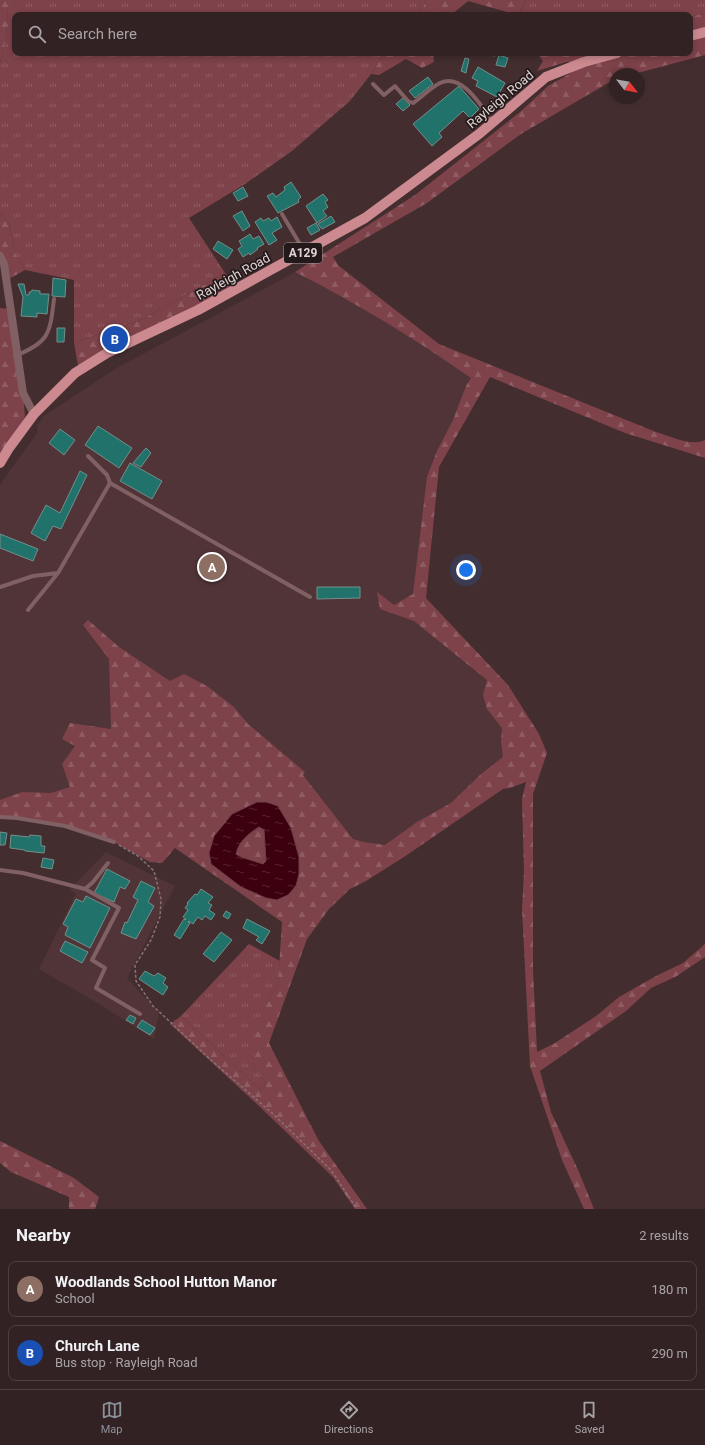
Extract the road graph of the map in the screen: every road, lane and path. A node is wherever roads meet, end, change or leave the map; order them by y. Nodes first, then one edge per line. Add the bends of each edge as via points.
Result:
1 (705, 32) edge
2 (693, 35) edge
3 (606, 56) edge
4 (373, 84) dead end
5 (493, 122) junction
6 (282, 214) dead end
7 (304, 252) junction
8 (0, 256) edge
9 (54, 299) dead end
10 (17, 355) junction
11 (34, 414) junction
12 (88, 456) dead end
13 (0, 463) edge
14 (110, 482) junction
15 (58, 574) junction
16 (0, 587) edge
17 (310, 597) dead end
18 (28, 610) dead end
19 (0, 817) edge
20 (114, 842) joint
21 (108, 863) dead end
22 (0, 870) edge
23 (85, 889) junction
24 (140, 1014) dead end
25 (357, 1209) edge

1 - 2 main road
3 - 5 main road, Rayleigh Road / A129 via 546,77
4 - 5 lane via 384,96 395,86 413,104 445,81 457,82
5 - 7 main road, Rayleigh Road / A129 via 366,218
6 - 7 lane
7 - 11 main road, Rayleigh Road / A129 via 198,310 107,353 75,373
8 - 10 street via 4,264
9 - 10 lane via 46,338 30,350
10 - 11 street via 23,393
11 - 13 main road, Rayleigh Road / A129
12 - 14 lane via 107,474
14 - 15 lane
14 - 17 lane
15 - 16 lane via 33,576
15 - 18 lane
19 - 20 lane via 65,826
20 - 25 path via 138,856 154,871 161,900 160,916 135,965 136,982 153,1006 272,1113 330,1170
21 - 23 lane
22 - 23 lane via 23,873
23 - 24 lane via 119,908 92,960 105,968 96,988

